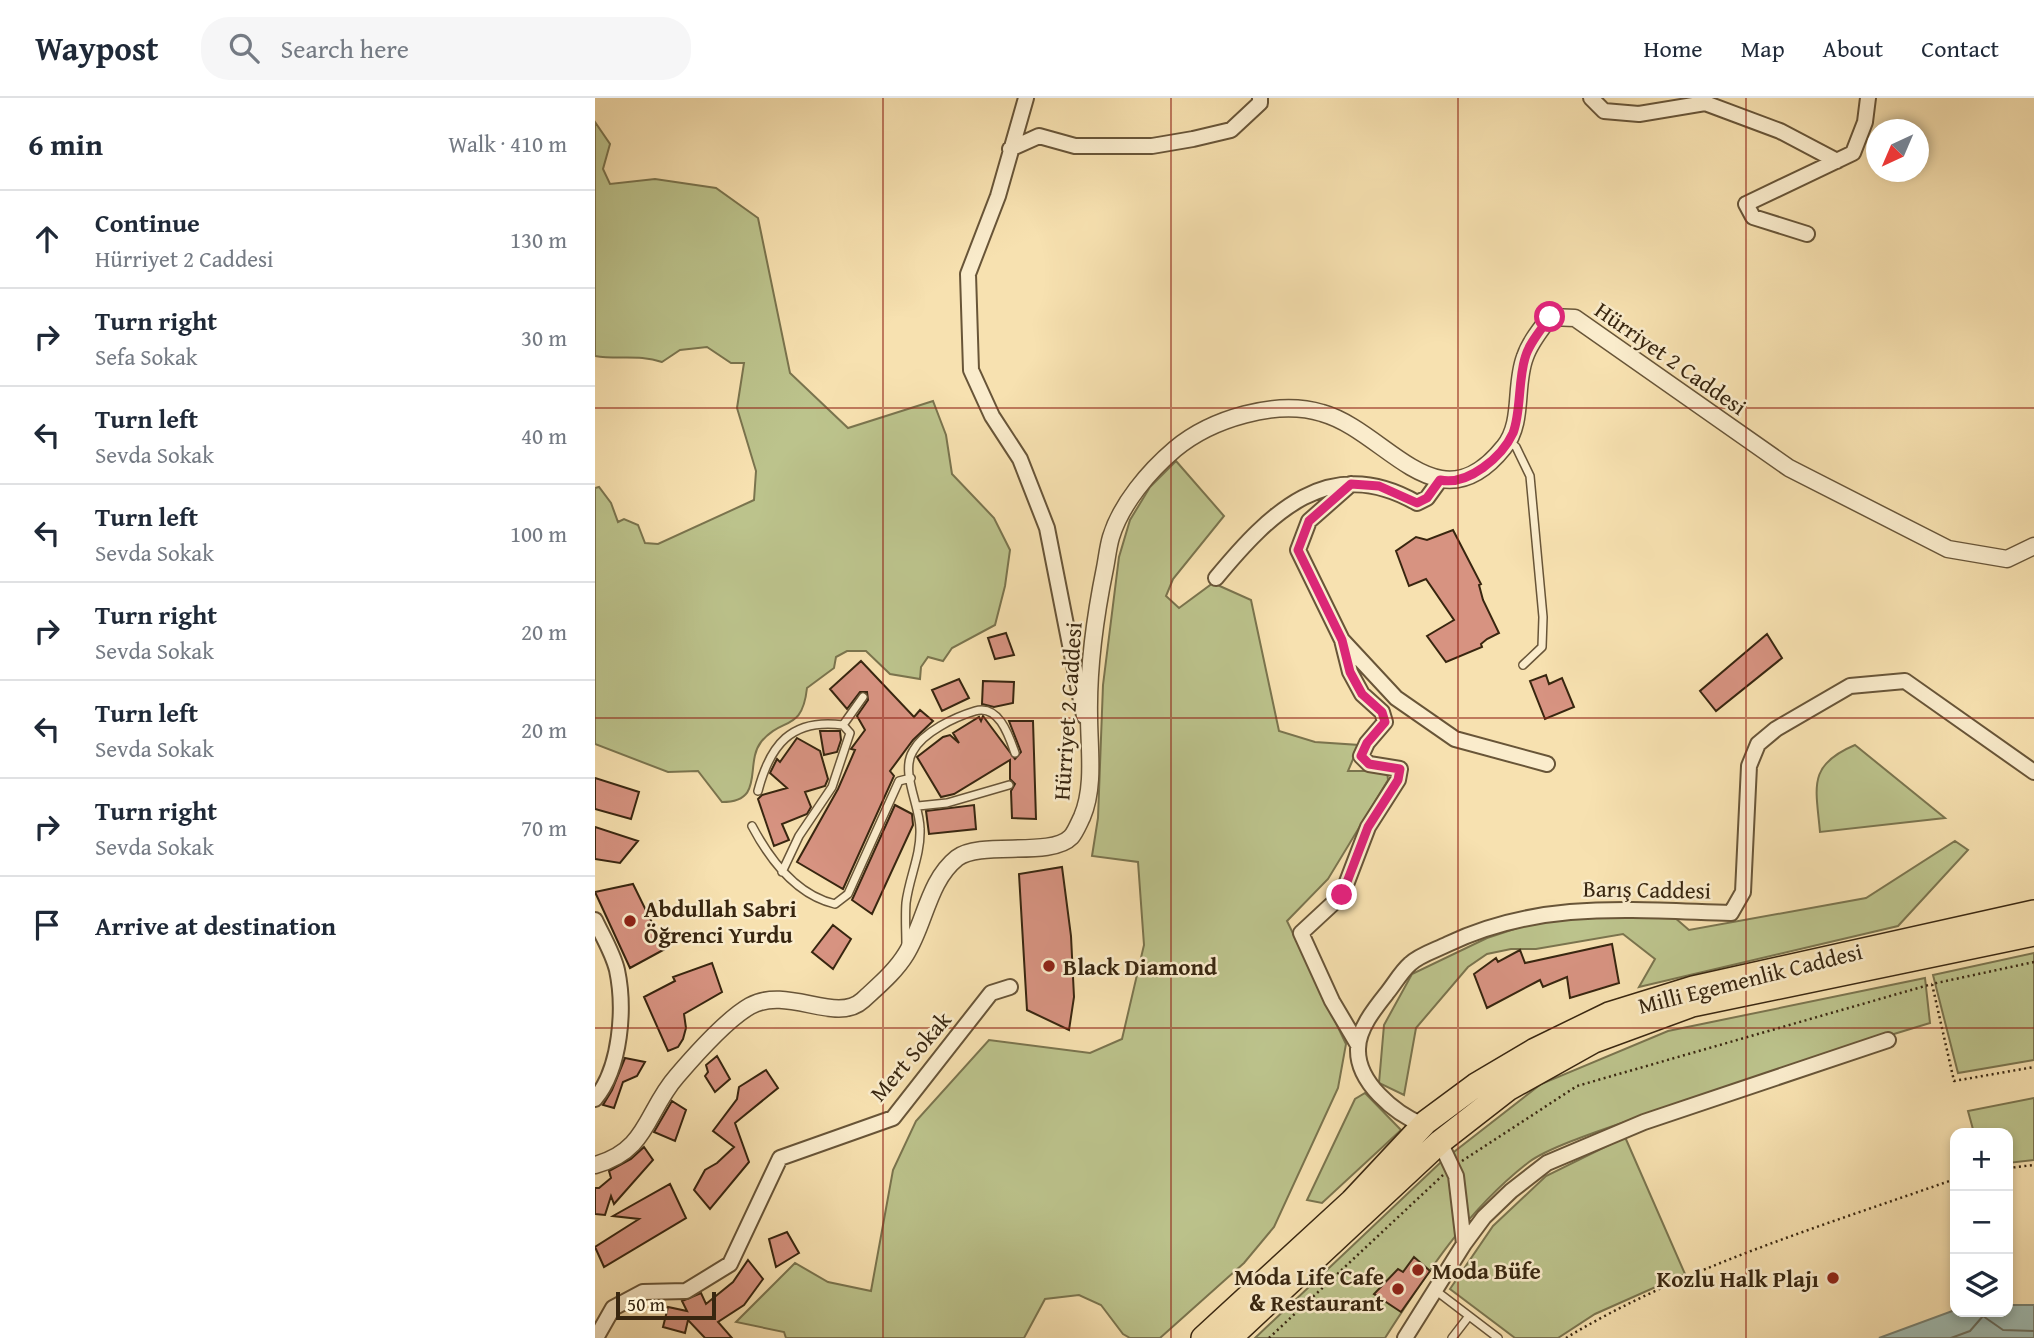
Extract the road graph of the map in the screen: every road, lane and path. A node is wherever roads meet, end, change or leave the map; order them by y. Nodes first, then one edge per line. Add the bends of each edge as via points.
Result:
1 (1026, 98) edge
2 (1260, 98) edge
3 (1591, 98) edge
4 (1868, 98) edge
5 (1010, 149) junction
6 (1837, 161) junction
7 (1807, 234) dead end
8 (1508, 440) junction
9 (1440, 480) junction
10 (1351, 484) junction
11 (2034, 546) edge
12 (1216, 579) dead end
13 (1342, 640) junction
14 (1523, 665) dead end
15 (863, 697) dead end
16 (843, 725) junction
17 (1089, 744) junction
18 (1015, 753) dead end
19 (1547, 764) dead end
20 (2034, 772) edge
21 (911, 778) junction
22 (1009, 785) dead end
23 (758, 791) dead end
24 (918, 806) junction
25 (752, 826) dead end
26 (782, 872) junction
27 (2034, 912) edge
28 (595, 920) edge
29 (2034, 934) edge
30 (906, 954) junction
31 (2034, 962) edge
32 (1932, 984) junction
33 (1010, 987) dead end
34 (1888, 1040) dead end
35 (1358, 1045) junction
36 (2034, 1067) edge
37 (595, 1099) edge
38 (1423, 1125) junction
39 (1440, 1142) junction
40 (595, 1165) edge
41 (2034, 1166) edge
42 (1452, 1167) junction
43 (2013, 1168) edge
44 (1950, 1181) edge
45 (1464, 1244) junction
46 (1433, 1289) junction
47 (1469, 1316) junction
48 (596, 1338) edge
49 (1203, 1338) edge
50 (1230, 1338) edge
51 (1269, 1338) edge
52 (1405, 1338) edge
53 (1452, 1338) edge
54 (1498, 1338) edge
55 (1566, 1338) edge

1 - 5 street
2 - 5 street via 1231,130 1193,139 1152,146 1075,146 1039,136
3 - 6 street via 1604,111 1639,114 1705,103 1780,131
4 - 6 street via 1853,153
5 - 17 street via 998,196 968,274 971,370 992,416 1020,459 1047,528
6 - 7 street via 1746,204 1753,217
8 - 9 street, Hürriyet 2 Caddesi via 1481,469 1462,478
8 - 11 street, Hürriyet 2 Caddesi via 1514,431 1525,355 1550,317 1574,318 1789,468 1935,543 2007,559
8 - 14 lane via 1530,476 1543,617 1542,647
9 - 10 street via 1427,498 1417,503 1379,486
9 - 17 street, Hürriyet 2 Caddesi via 1421,475 1342,420 1320,412 1268,411 1220,422 1188,439 1137,490 1111,537 1089,676
10 - 12 street via 1325,486 1257,529
10 - 13 street via 1309,521 1298,550
13 - 19 street via 1396,698 1455,738
13 - 35 street via 1356,683 1382,712 1385,722 1361,756 1369,764 1400,769 1398,780 1368,827 1342,895 1301,933
15 - 16 lane
16 - 23 lane via 789,733 778,745
16 - 26 lane via 850,733 849,741 832,787 799,836
17 - 30 street, Hürriyet 2 Caddesi via 1088,800 1072,837 1062,843 958,856 935,884
18 - 21 lane via 1000,719 980,709 946,723 913,749 907,767
20 - 35 street, Barış Caddesi via 1905,681 1850,686 1758,744 1749,766 1743,892 1731,913 1585,909 1516,919 1471,934 1412,961 1378,1004
21 - 24 lane
21 - 26 lane via 899,781 842,901 827,902
22 - 24 lane via 947,803
24 - 30 lane via 919,844 906,903
25 - 26 lane
27 - 38 highway, Milli Egemenlik Caddesi via 1693,988 1609,1014 1476,1084
28 - 37 street via 617,969 619,1005 617,1055 611,1075
29 - 39 highway, Milli Egemenlik Caddesi via 1692,1005 1594,1041 1508,1089
30 - 40 street, Hürriyet 2 Caddesi via 858,1005 832,1009 784,997 747,1007 674,1078 634,1144 614,1159
31 - 32 path
32 - 36 path via 1954,1081
32 - 42 path via 1577,1086
33 - 48 street, Mert Sokak via 991,993 893,1118 780,1158 730,1264 687,1291 643,1292 613,1308
34 - 45 street via 1644,1122 1547,1163 1484,1217
35 - 38 street via 1357,1064 1381,1097 1405,1118
38 - 49 highway, Milli Egemenlik Caddesi via 1352,1201
39 - 42 street
39 - 50 highway, Milli Egemenlik Caddesi
41 - 43 path
42 - 45 street
42 - 51 path
44 - 55 path via 1715,1267 1597,1319
45 - 46 street
46 - 47 lane
46 - 52 street
47 - 53 lane
47 - 54 lane

